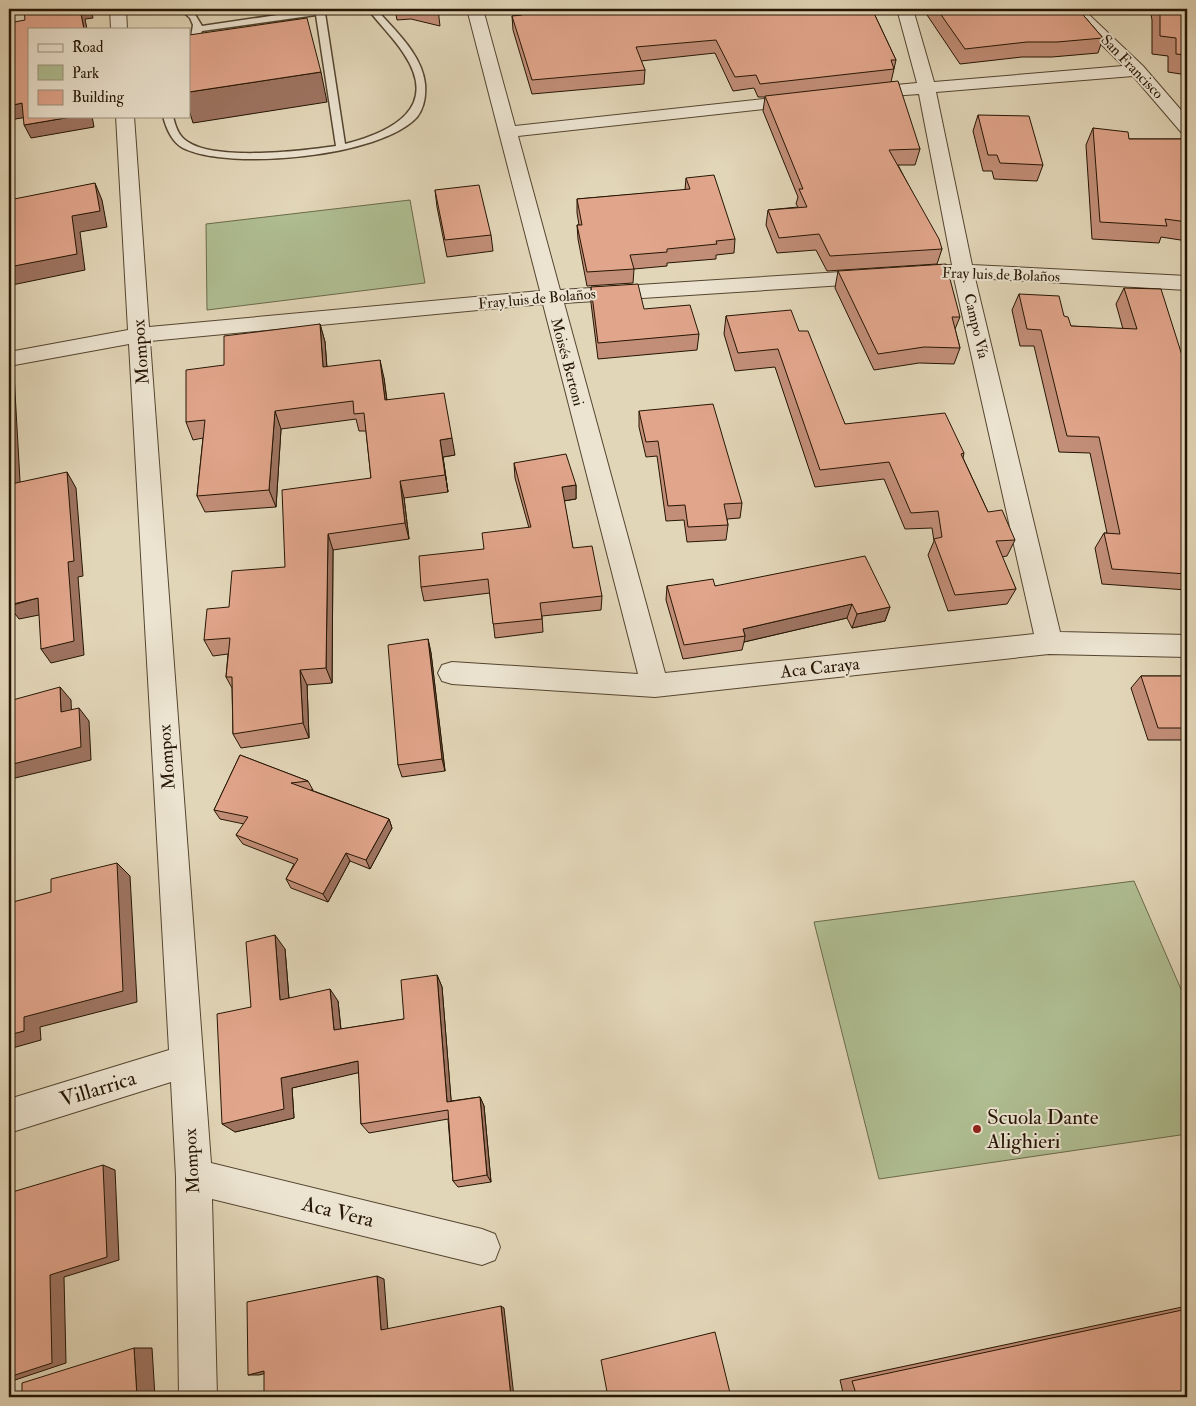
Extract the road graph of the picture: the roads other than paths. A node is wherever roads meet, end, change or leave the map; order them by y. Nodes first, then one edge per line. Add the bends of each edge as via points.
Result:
1 (118, 9) edge
2 (184, 9) edge
3 (336, 9) edge
4 (372, 9) edge
5 (475, 9) edge
6 (905, 9) edge
7 (1074, 9) edge
8 (320, 11) junction
9 (119, 28) edge
10 (198, 29) junction
11 (190, 44) edge
12 (1137, 70) junction
13 (926, 86) junction
14 (848, 95) edge
15 (819, 98) edge
16 (1180, 111) edge
17 (125, 118) edge
18 (169, 118) edge
19 (1187, 128) edge
20 (507, 132) junction
21 (341, 148) junction
22 (964, 271) junction
23 (1187, 283) edge
24 (550, 297) junction
25 (140, 335) junction
26 (9, 359) edge
27 (1049, 642) junction
28 (1187, 646) edge
29 (452, 673) dead end
30 (654, 686) junction
31 (186, 1061) junction
32 (9, 1116) edge
33 (194, 1177) junction
34 (482, 1247) dead end
35 (198, 1397) edge

1 - 9 street
2 - 10 lane via 192,13
3 - 8 lane
4 - 21 lane via 412,58 420,80 421,99 412,116 390,130
5 - 20 street, Moisés Bertoni
6 - 13 street, Campo Vía
7 - 12 street, San Francisco
8 - 10 lane
8 - 21 lane
10 - 11 lane
12 - 13 street
12 - 16 street, San Francisco
13 - 14 street
13 - 22 street, Campo Vía
15 - 20 street
16 - 19 street, San Francisco
17 - 25 street, Mompox
18 - 21 lane via 173,134 185,145 216,153 302,153
20 - 24 street, Moisés Bertoni
22 - 23 street, Fray luis de Bolaños
22 - 24 street, Fray luis de Bolaños
22 - 27 street, Campo Vía
24 - 25 street, Fray luis de Bolaños
24 - 30 street, Moisés Bertoni
25 - 26 street, Fray luis de Bolaños
25 - 31 street, Mompox
27 - 28 street, Aca Caraya
27 - 30 street, Aca Caraya
29 - 30 street, Aca Caraya
31 - 32 street, Villarrica
31 - 33 street, Mompox
33 - 34 street, Aca Vera
33 - 35 street, Mompox

